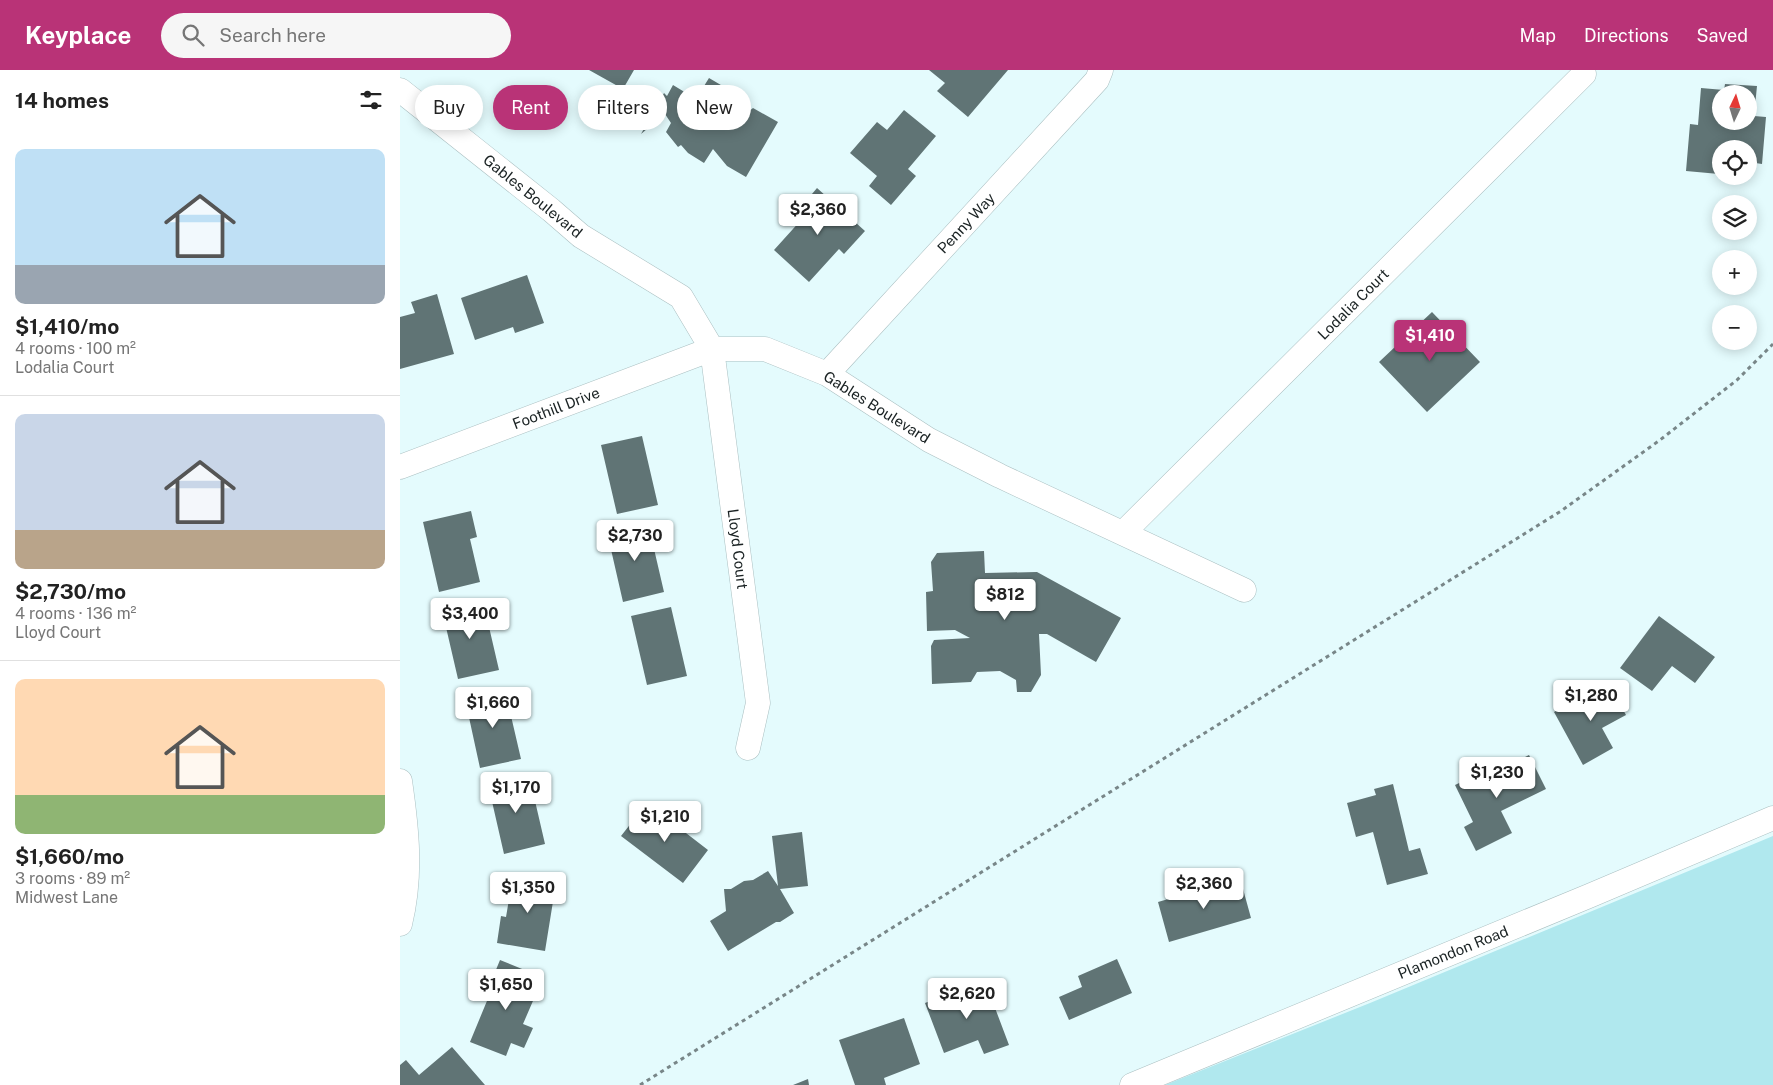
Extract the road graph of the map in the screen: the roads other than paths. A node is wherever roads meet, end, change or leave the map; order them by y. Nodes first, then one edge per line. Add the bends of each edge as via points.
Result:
1 (1102, 70) edge
2 (1584, 74) dead end
3 (400, 90) edge
4 (712, 349) junction
5 (827, 374) junction
6 (400, 467) edge
7 (1122, 533) junction
8 (1244, 590) dead end
9 (748, 748) dead end
10 (400, 781) edge
11 (1773, 818) edge
12 (400, 924) edge
13 (1132, 1085) edge

1 - 5 street, Penny Way via 1097,80
2 - 7 street, Lodalia Court
3 - 4 street, Gables Boulevard via 581,236 681,297
4 - 5 street, Gables Boulevard via 766,349
4 - 6 street, Foothill Drive
4 - 9 street, Lloyd Court via 758,703
5 - 7 street, Gables Boulevard via 929,440
7 - 8 street, Gables Boulevard
10 - 12 street via 408,865
11 - 13 street, Plamondon Road

